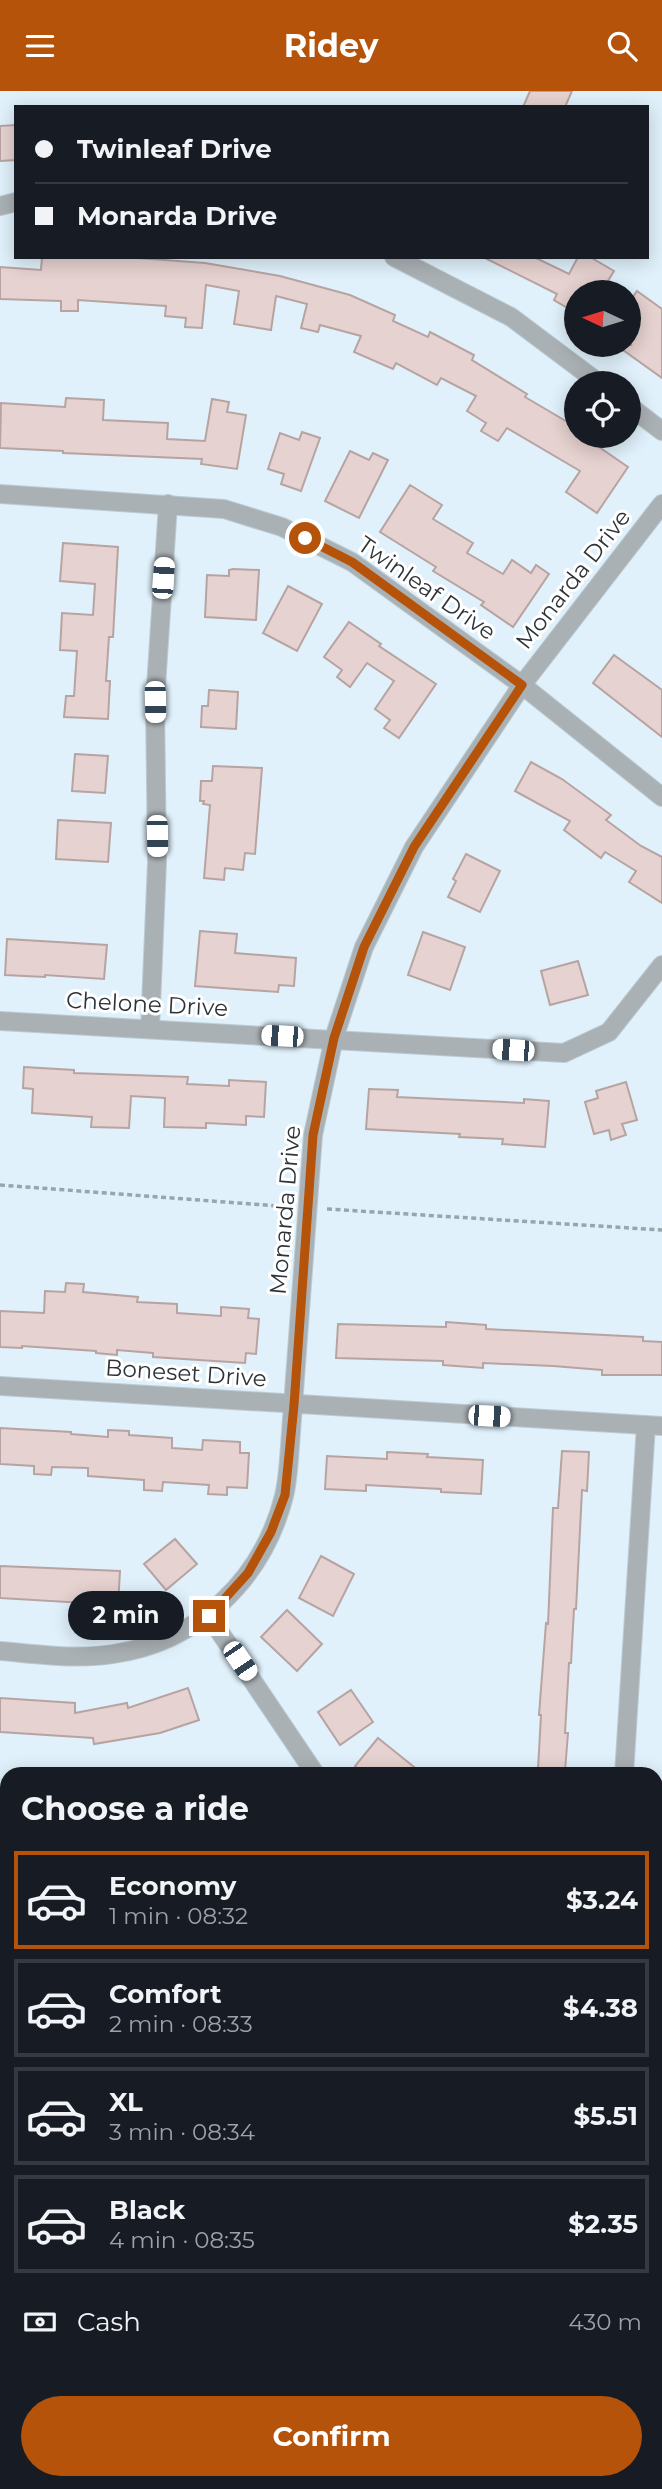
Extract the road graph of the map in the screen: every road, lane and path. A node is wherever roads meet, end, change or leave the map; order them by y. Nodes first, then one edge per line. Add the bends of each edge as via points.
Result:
1 (398, 259) edge
2 (583, 371) edge
3 (641, 415) edge
4 (662, 431) edge
5 (0, 494) edge
6 (168, 504) junction
7 (662, 504) edge
8 (522, 685) junction
9 (662, 797) edge
10 (662, 965) edge
11 (0, 1021) edge
12 (150, 1029) junction
13 (334, 1038) junction
14 (0, 1185) edge
15 (308, 1208) junction
16 (662, 1230) edge
17 (0, 1386) edge
18 (294, 1405) junction
19 (654, 1426) edge
20 (209, 1616) junction
21 (0, 1651) edge
22 (311, 1767) edge
23 (625, 1767) edge

1 - 2 street via 511,317
3 - 4 street
5 - 6 street, Twinleaf Drive
6 - 8 street, Twinleaf Drive via 224,509 282,527 352,562
6 - 12 street via 155,702 157,862
7 - 8 street, Monarda Drive
8 - 9 street, Twinleaf Drive
8 - 13 street, Monarda Drive via 414,847 364,947
10 - 13 street, Chelone Drive via 609,1033 564,1053
11 - 12 street, Chelone Drive
12 - 13 street, Chelone Drive
13 - 15 street, Monarda Drive via 313,1135
14 - 15 path
15 - 16 path
15 - 18 street, Monarda Drive
17 - 18 street, Boneset Drive
18 - 19 street, Boneset Drive
18 - 20 street, Monarda Drive via 285,1495 277,1519 248,1573
19 - 23 street
20 - 21 street, Monarda Drive via 180,1634 137,1650 83,1657
20 - 22 street

